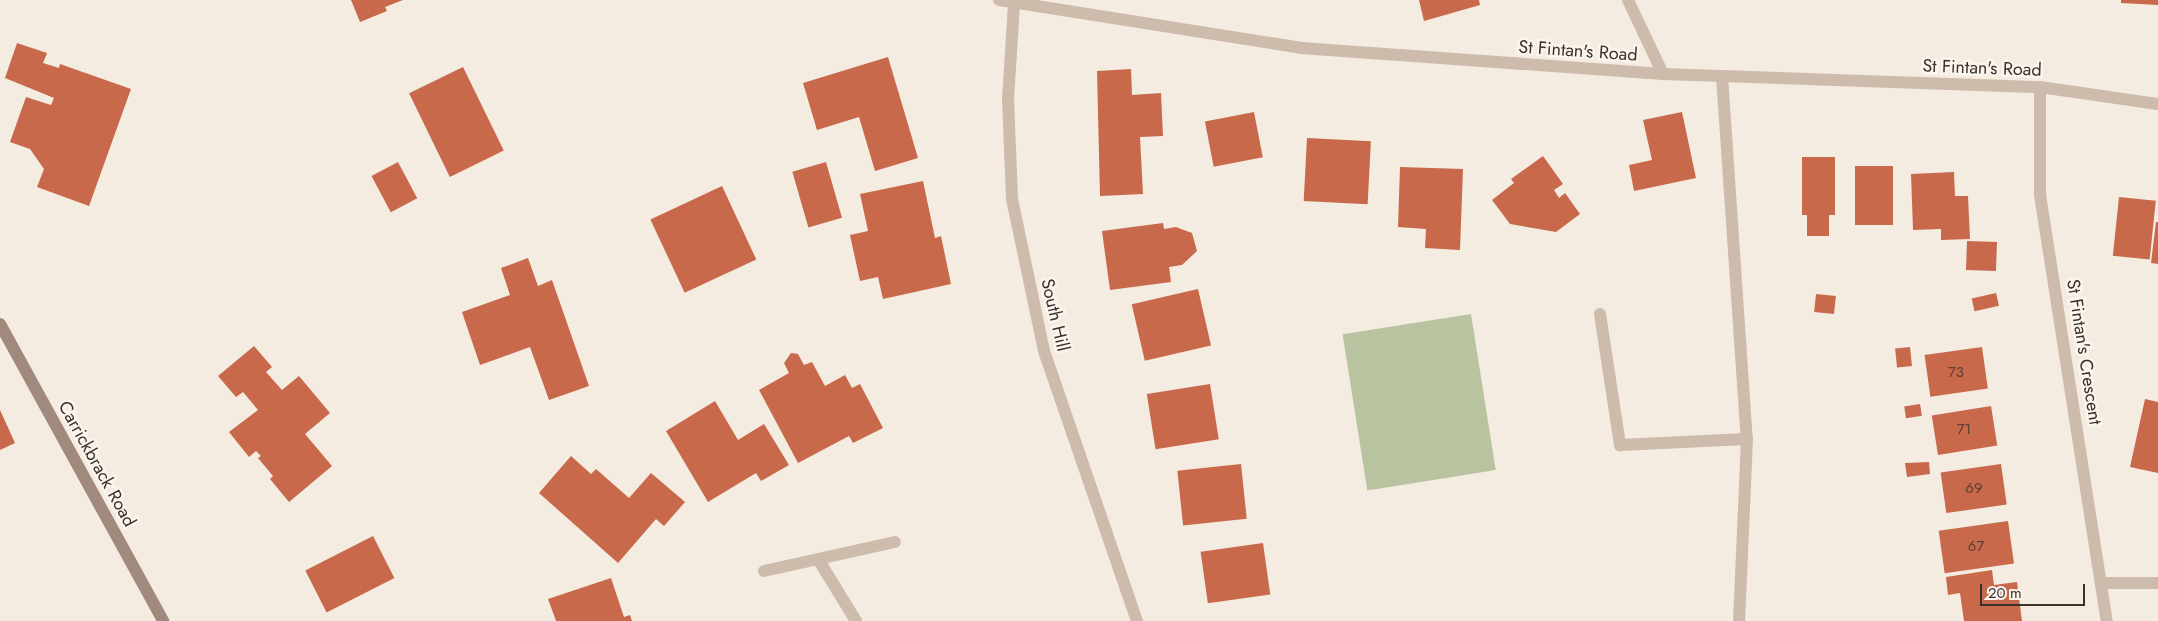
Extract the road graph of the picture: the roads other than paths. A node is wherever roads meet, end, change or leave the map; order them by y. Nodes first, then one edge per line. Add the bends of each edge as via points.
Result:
1 (999, 0) edge
2 (1628, 0) edge
3 (1014, 4) junction
4 (1663, 74) junction
5 (1722, 76) junction
6 (2040, 87) junction
7 (2158, 104) edge
8 (1600, 314) dead end
9 (0, 324) edge
10 (1748, 439) junction
11 (895, 542) dead end
12 (818, 559) junction
13 (764, 571) dead end
14 (2103, 583) junction
15 (2158, 583) edge
16 (163, 621) edge
17 (856, 621) edge
18 (1137, 621) edge
19 (1739, 621) edge
20 (2108, 621) edge

1 - 3 street, St Fintan's Road
2 - 4 street
3 - 4 street, St Fintan's Road via 1301,48
3 - 18 street, South Hill via 1008,99 1012,199 1044,351
4 - 5 street, St Fintan's Road
5 - 6 street, St Fintan's Road
5 - 10 street
6 - 7 street, St Fintan's Road
6 - 14 street, St Fintan's Crescent via 2040,195
8 - 10 street via 1620,445
9 - 16 main road, Carrickbrack Road
10 - 19 street
11 - 12 street
12 - 13 street
12 - 17 street
14 - 15 street
14 - 20 street, St Fintan's Crescent

